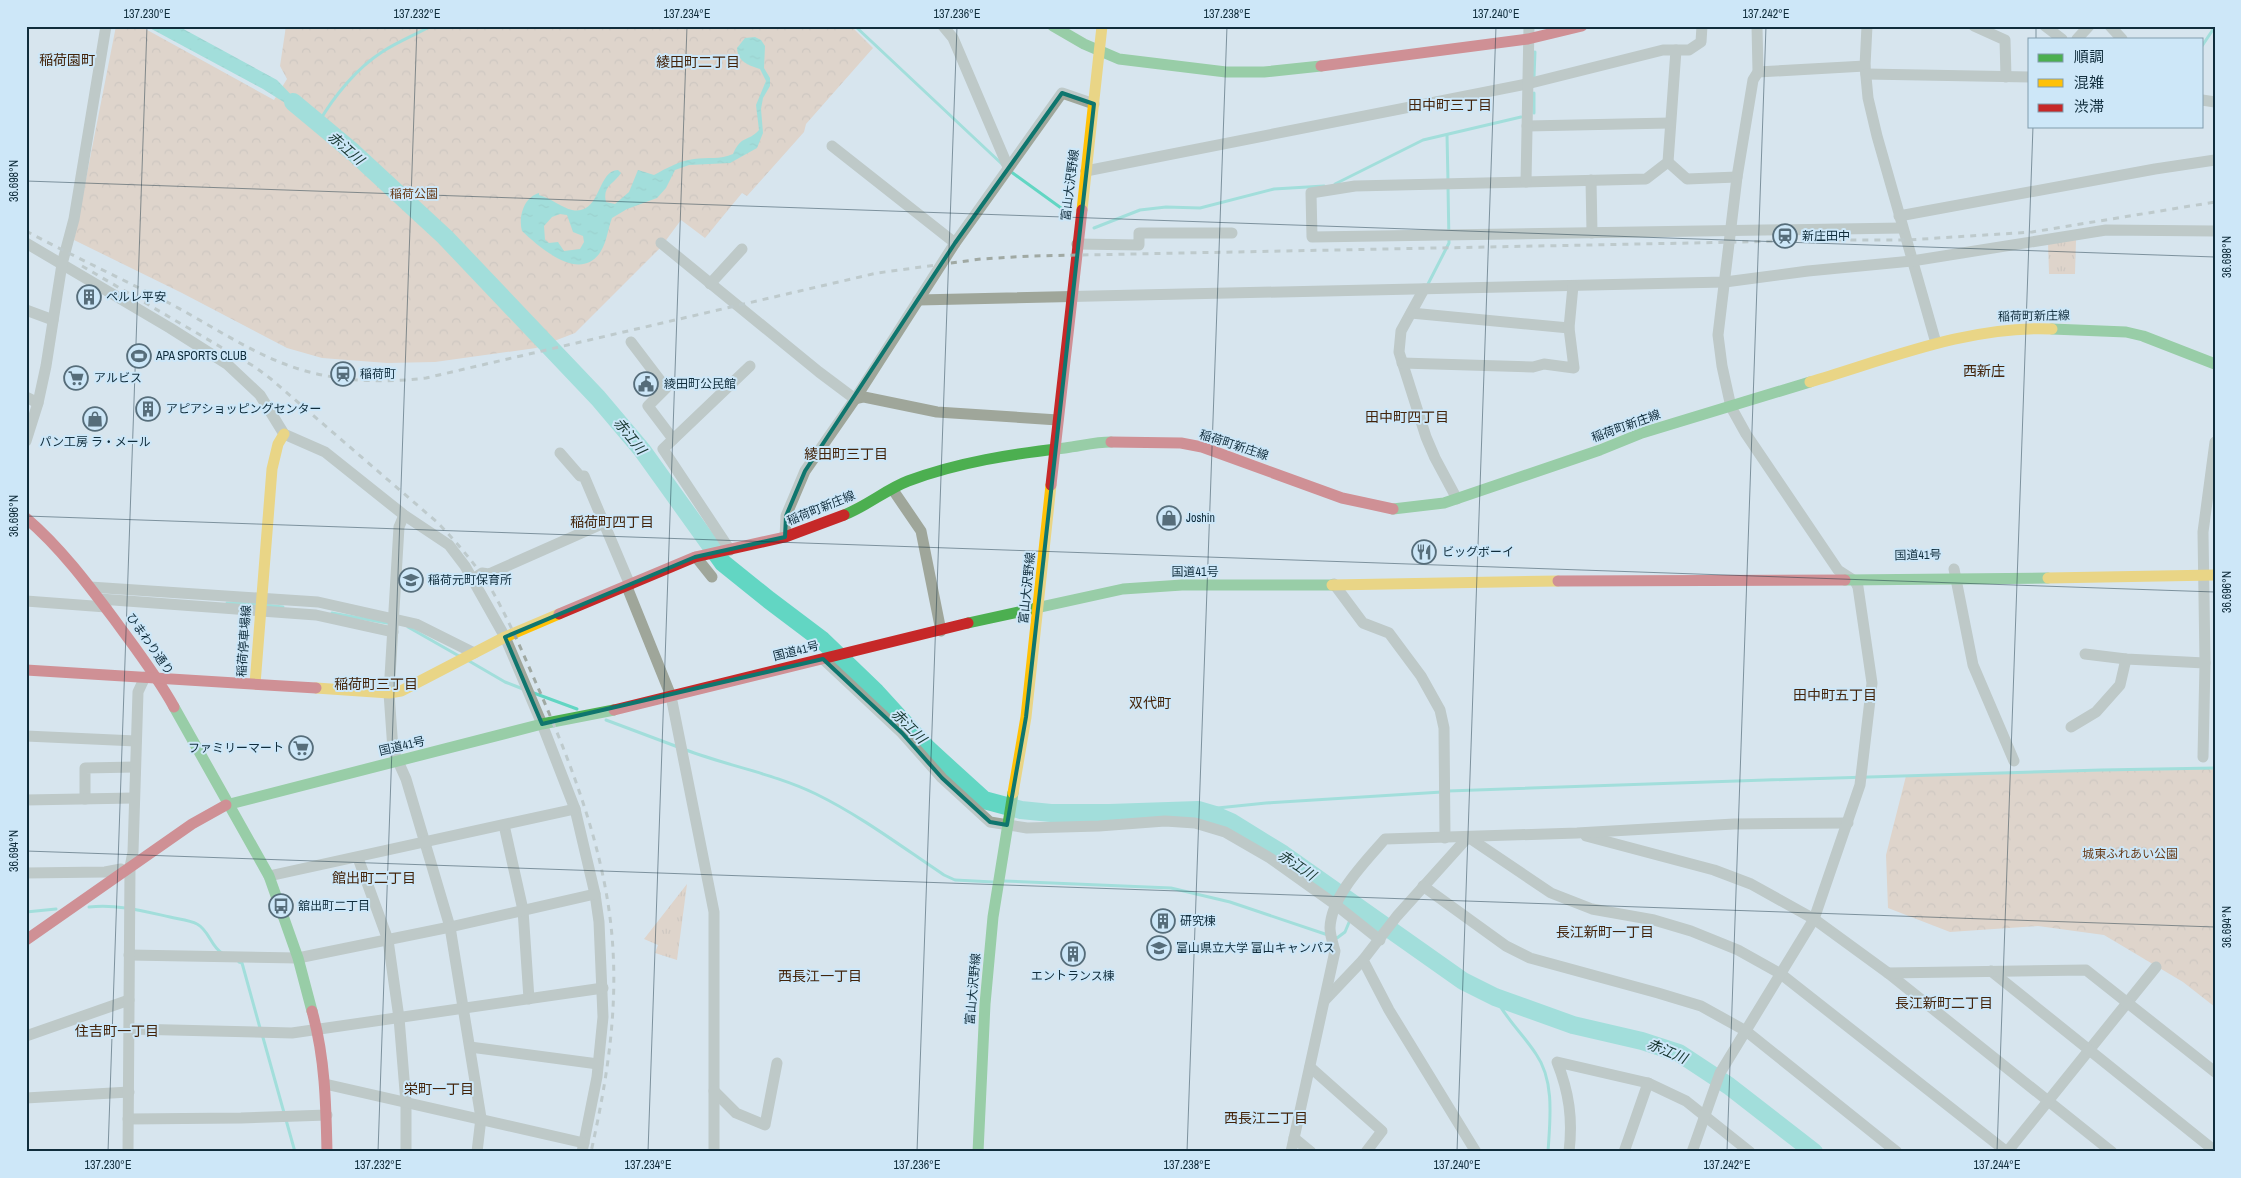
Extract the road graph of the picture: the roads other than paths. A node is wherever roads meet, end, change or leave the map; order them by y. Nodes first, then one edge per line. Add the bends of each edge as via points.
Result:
1 (106, 26) edge
2 (943, 26) edge
3 (1053, 26) edge
4 (1102, 26) edge
5 (1529, 26) edge
6 (1582, 26) edge
7 (1702, 26) edge
8 (1757, 26) edge
9 (1867, 26) edge
10 (1974, 26) edge
11 (2045, 26) edge
12 (2089, 26) edge
13 (2110, 26) edge
14 (2061, 38) edge
15 (2078, 38) edge
16 (2121, 38) edge
17 (1528, 39) junction
18 (1100, 50) junction
19 (1676, 50) junction
20 (1865, 70) junction
21 (1758, 72) junction
22 (2006, 77) junction
23 (2028, 77) edge
24 (1527, 84) junction
25 (1094, 104) junction
26 (1670, 123) junction
27 (1527, 126) junction
28 (832, 146) dead end
29 (2215, 160) edge
30 (1668, 162) junction
31 (1008, 168) junction
32 (1086, 171) junction
33 (1737, 177) junction
34 (1591, 180) junction
35 (1526, 182) junction
36 (1899, 216) junction
37 (1902, 228) junction
38 (1730, 230) junction
39 (2215, 231) edge
40 (1232, 233) dead end
41 (1592, 233) junction
42 (661, 243) dead end
43 (955, 243) junction
44 (26, 244) edge
45 (1077, 244) junction
46 (742, 250) dead end
47 (1912, 260) junction
48 (62, 264) junction
49 (1725, 282) junction
50 (710, 284) junction
51 (1573, 286) junction
52 (1424, 289) junction
53 (1072, 298) junction
54 (918, 300) junction
55 (26, 310) edge
56 (1411, 313) junction
57 (53, 320) junction
58 (1568, 328) junction
59 (631, 342) dead end
60 (1936, 343) junction
61 (1402, 363) junction
62 (2215, 364) edge
63 (750, 366) dead end
64 (26, 397) edge
65 (855, 399) junction
66 (38, 403) junction
67 (1731, 407) junction
68 (1058, 420) junction
69 (284, 434) junction
70 (673, 439) junction
71 (26, 441) edge
72 (2215, 442) edge
73 (1055, 449) junction
74 (560, 453) dead end
75 (893, 490) junction
76 (1457, 499) junction
77 (404, 515) junction
78 (26, 518) edge
79 (604, 524) junction
80 (786, 538) junction
81 (730, 550) junction
82 (696, 557) junction
83 (2204, 563) edge
84 (2031, 566) dead end
85 (1838, 570) junction
86 (1955, 574) junction
87 (2209, 575) edge
88 (712, 577) dead end
89 (472, 579) junction
90 (1622, 580) junction
91 (1855, 580) junction
92 (1334, 584) junction
93 (629, 586) junction
94 (90, 587) junction
95 (26, 601) edge
96 (103, 603) junction
97 (260, 605) junction
98 (1039, 606) junction
99 (394, 620) junction
100 (942, 631) junction
101 (393, 632) junction
102 (505, 637) junction
103 (474, 653) junction
104 (2086, 654) dead end
105 (824, 659) junction
106 (2126, 659) junction
107 (2205, 663) junction
108 (26, 670) edge
109 (144, 677) junction
110 (158, 678) junction
111 (255, 684) junction
112 (389, 692) junction
113 (671, 696) junction
114 (542, 724) junction
115 (2071, 727) dead end
116 (26, 736) edge
117 (136, 742) junction
118 (2203, 757) dead end
119 (397, 762) junction
120 (2014, 762) dead end
121 (135, 767) junction
122 (134, 798) junction
123 (85, 799) junction
124 (26, 800) edge
125 (229, 803) junction
126 (575, 809) junction
127 (1008, 823) junction
128 (1848, 823) junction
129 (504, 825) junction
130 (1577, 833) junction
131 (1468, 837) junction
132 (1446, 838) junction
133 (426, 843) junction
134 (358, 858) junction
135 (130, 867) junction
136 (26, 873) edge
137 (270, 876) junction
138 (1423, 886) junction
139 (595, 894) junction
140 (1336, 905) junction
141 (523, 910) junction
142 (1814, 919) junction
143 (450, 927) junction
144 (26, 940) edge
145 (388, 940) junction
146 (1380, 940) junction
147 (129, 955) junction
148 (298, 958) junction
149 (1363, 960) junction
150 (2156, 968) dead end
151 (1991, 971) junction
152 (1888, 973) junction
153 (1781, 974) junction
154 (603, 988) junction
155 (528, 999) junction
156 (129, 1000) junction
157 (1324, 1000) junction
158 (2127, 1004) junction
159 (464, 1008) junction
160 (400, 1018) junction
161 (130, 1029) junction
162 (317, 1029) junction
163 (1746, 1031) junction
164 (26, 1036) edge
165 (470, 1047) junction
166 (2090, 1050) junction
167 (777, 1063) dead end
168 (598, 1064) junction
169 (1310, 1067) junction
170 (2215, 1072) edge
171 (1648, 1083) junction
172 (325, 1084) junction
173 (714, 1091) junction
174 (129, 1092) junction
175 (26, 1098) edge
176 (2048, 1102) junction
177 (406, 1103) junction
178 (327, 1115) junction
179 (1704, 1116) junction
180 (481, 1118) junction
181 (128, 1119) junction
182 (1294, 1138) junction
183 (583, 1147) edge
184 (2215, 1151) edge
185 (128, 1152) edge
186 (327, 1152) edge
187 (406, 1152) edge
188 (477, 1152) edge
189 (714, 1152) edge
190 (978, 1152) edge
191 (1291, 1152) edge
192 (1310, 1152) edge
193 (1366, 1152) edge
194 (1476, 1152) edge
195 (1569, 1152) edge
196 (1624, 1152) edge
197 (1692, 1152) edge
198 (1750, 1152) edge
199 (1897, 1152) edge
200 (2112, 1152) edge

1 - 48 street via 74,219
2 - 31 street via 953,38
3 - 18 main road
4 - 18 main road, 富山大沢野線
5 - 17 street
6 - 17 main road
7 - 19 street via 1701,42 1689,50
8 - 21 street
9 - 20 street
10 - 22 street via 2005,40
11 - 14 street
12 - 15 street
13 - 16 street
17 - 18 main road via 1264,72 1226,72 1119,59
17 - 24 street
18 - 25 main road, 富山大沢野線
19 - 24 street via 1663,50
19 - 26 street
20 - 21 street
20 - 22 street
20 - 36 street via 1876,136
21 - 33 street via 1753,80
22 - 23 street
24 - 27 street
24 - 32 street
25 - 31 street via 1062,93
25 - 32 main road, 富山大沢野線
26 - 27 street
26 - 30 street
27 - 35 street
28 - 43 street
29 - 36 street
30 - 33 street via 1686,179
30 - 34 street via 1646,179
31 - 43 street
32 - 45 main road, 富山大沢野線
33 - 38 street
34 - 35 street
34 - 41 street
35 - 41 street via 1355,186 1311,193 1312,237
36 - 37 street
37 - 38 street
37 - 47 street
38 - 41 street
38 - 49 street
39 - 47 street via 2106,230
40 - 45 street via 1139,233 1138,245
42 - 50 street
43 - 54 street
44 - 48 street
45 - 53 main road, 富山大沢野線
46 - 50 street
47 - 49 street
47 - 60 street
48 - 57 street
48 - 69 street via 227,364 260,395
49 - 51 street
49 - 67 street via 1718,336
50 - 65 street
51 - 52 street
51 - 58 street
52 - 53 street
52 - 56 street
53 - 54 street
53 - 68 main road, 富山大沢野線
54 - 65 street
55 - 57 street
56 - 58 street
56 - 61 street via 1401,331 1398,352
57 - 66 street
58 - 61 street via 1574,368 1544,364 1533,367
59 - 70 street via 666,388 648,406
60 - 62 main road, 稲荷町新庄線 via 2004,329 2126,332
60 - 67 main road, 稲荷町新庄線
61 - 76 street via 1429,444
63 - 70 street
64 - 66 street
65 - 68 street via 864,397 937,412
65 - 80 street via 806,471 786,516
66 - 71 street
67 - 76 main road, 稲荷町新庄線 via 1642,433
67 - 85 street
68 - 73 main road, 富山大沢野線
69 - 77 street via 325,452
69 - 97 main road, 稲荷停車場線 via 272,469
70 - 81 street via 663,449
72 - 83 street via 2204,532
73 - 75 main road, 稲荷町新庄線 via 1001,455 941,470
73 - 76 main road, 稲荷町新庄線 via 1096,442 1181,443 1236,458 1342,498 1394,509
73 - 98 main road, 富山大沢野線
74 - 79 street via 580,476 584,476
75 - 80 main road, 稲荷町新庄線 via 849,513
75 - 100 street via 921,531
77 - 89 street via 449,545
77 - 99 street via 399,527
78 - 94 main road, ひまわり通り via 46,535
79 - 89 street
79 - 93 street
80 - 81 main road, 稲荷町新庄線
81 - 82 main road, 稲荷町新庄線
82 - 88 street
82 - 93 main road, 稲荷町新庄線
83 - 87 street
84 - 86 main road, 国道41号
85 - 86 main road, 国道41号
85 - 90 main road, 国道41号
85 - 91 street
86 - 87 main road, 国道41号
86 - 91 main road, 国道41号
86 - 120 street via 1973,664
87 - 107 street
89 - 102 street
90 - 91 main road, 国道41号
90 - 92 main road, 国道41号
91 - 128 street via 1872,683 1860,786
92 - 98 main road, 国道41号 via 1182,585 1123,589
92 - 132 street via 1363,623 1389,633 1421,676 1440,710 1444,728
93 - 102 main road, 稲荷町新庄線
93 - 113 street
94 - 96 main road, ひまわり通り
94 - 97 street
95 - 96 street
96 - 97 street
96 - 110 main road, ひまわり通り
97 - 99 street via 318,602
97 - 101 street
97 - 111 main road, 稲荷停車場線
98 - 100 main road, 国道41号
98 - 127 main road, 富山大沢野線 via 1026,717
99 - 101 street
99 - 103 street via 416,624
100 - 105 main road, 国道41号
101 - 112 street
102 - 103 main road, 稲荷町新庄線
102 - 114 street
103 - 112 main road, 稲荷町新庄線 via 401,691
104 - 106 street
105 - 113 main road, 国道41号
105 - 127 street via 990,822
106 - 107 street
106 - 115 street via 2120,685 2096,712
107 - 118 street
108 - 109 main road, 稲荷停車場線
109 - 110 main road, 稲荷停車場線
109 - 117 street via 138,692
110 - 111 main road, 稲荷停車場線
110 - 125 main road, ひまわり通り
111 - 112 main road, 稲荷町新庄線
112 - 119 street via 393,750
113 - 114 main road, 国道41号
113 - 173 street via 714,912
114 - 119 main road, 国道41号
114 - 126 street
116 - 117 street
117 - 121 street
119 - 125 main road, 国道41号
119 - 133 street via 406,778
121 - 122 street
121 - 123 street via 85,768
122 - 123 street
122 - 135 street
123 - 124 street
125 - 135 main road, 国道41号
125 - 137 main road, ひまわり通り
126 - 129 street
126 - 139 street
127 - 140 street via 1037,828 1164,821 1195,823 1225,832 1252,847
127 - 190 main road, 富山大沢野線 via 993,918 985,1004
128 - 130 street via 1734,824
128 - 142 street
129 - 133 street
129 - 141 street
130 - 131 street
130 - 142 street via 1714,870 1751,884
131 - 132 street
131 - 138 street
131 - 153 street via 1551,893 1592,909 1654,920 1691,931 1738,950
132 - 140 street via 1384,839 1353,876
133 - 134 street
133 - 143 street
134 - 137 street
134 - 145 street
135 - 136 street via 105,872
135 - 144 main road, 国道41号
135 - 147 street
137 - 148 main road, ひまわり通り
138 - 146 street
138 - 163 street via 1506,946 1530,958 1700,1006
139 - 141 street
139 - 154 street
140 - 146 street
140 - 157 street via 1330,930 1335,951
141 - 143 street
141 - 155 street
142 - 152 street
142 - 153 street
143 - 145 street
143 - 159 street
145 - 148 street
145 - 160 street
146 - 149 street
147 - 148 street
147 - 156 street
148 - 162 main road, ひまわり通り
149 - 157 street
149 - 194 street via 1389,1010
150 - 158 street
151 - 152 street
151 - 158 street via 2086,970
151 - 166 street
152 - 176 street
153 - 163 street
153 - 176 street via 2008,1152
154 - 155 street
154 - 168 street
155 - 159 street
156 - 161 street
156 - 164 street
157 - 169 street
158 - 166 street
158 - 170 street
159 - 160 street
159 - 165 street
160 - 162 street
160 - 177 street
161 - 162 street via 292,1033
161 - 174 street
162 - 172 main road, ひまわり通り
163 - 179 street via 1720,1073
163 - 199 street
165 - 168 street
165 - 180 street
166 - 176 street
166 - 184 street
167 - 173 street via 765,1126 736,1113
168 - 183 street
169 - 182 street
169 - 193 street via 1382,1131
171 - 179 street via 1686,1101
171 - 195 street via 1557,1062 1567,1086 1571,1109
171 - 196 street
172 - 177 street
172 - 178 main road, ひまわり通り
173 - 189 street
174 - 175 street
174 - 181 street
176 - 200 street
177 - 180 street
177 - 187 street
178 - 181 street
178 - 186 main road, ひまわり通り
179 - 197 street
179 - 198 street
180 - 183 street
180 - 188 street
181 - 185 street
182 - 191 street
182 - 192 street

